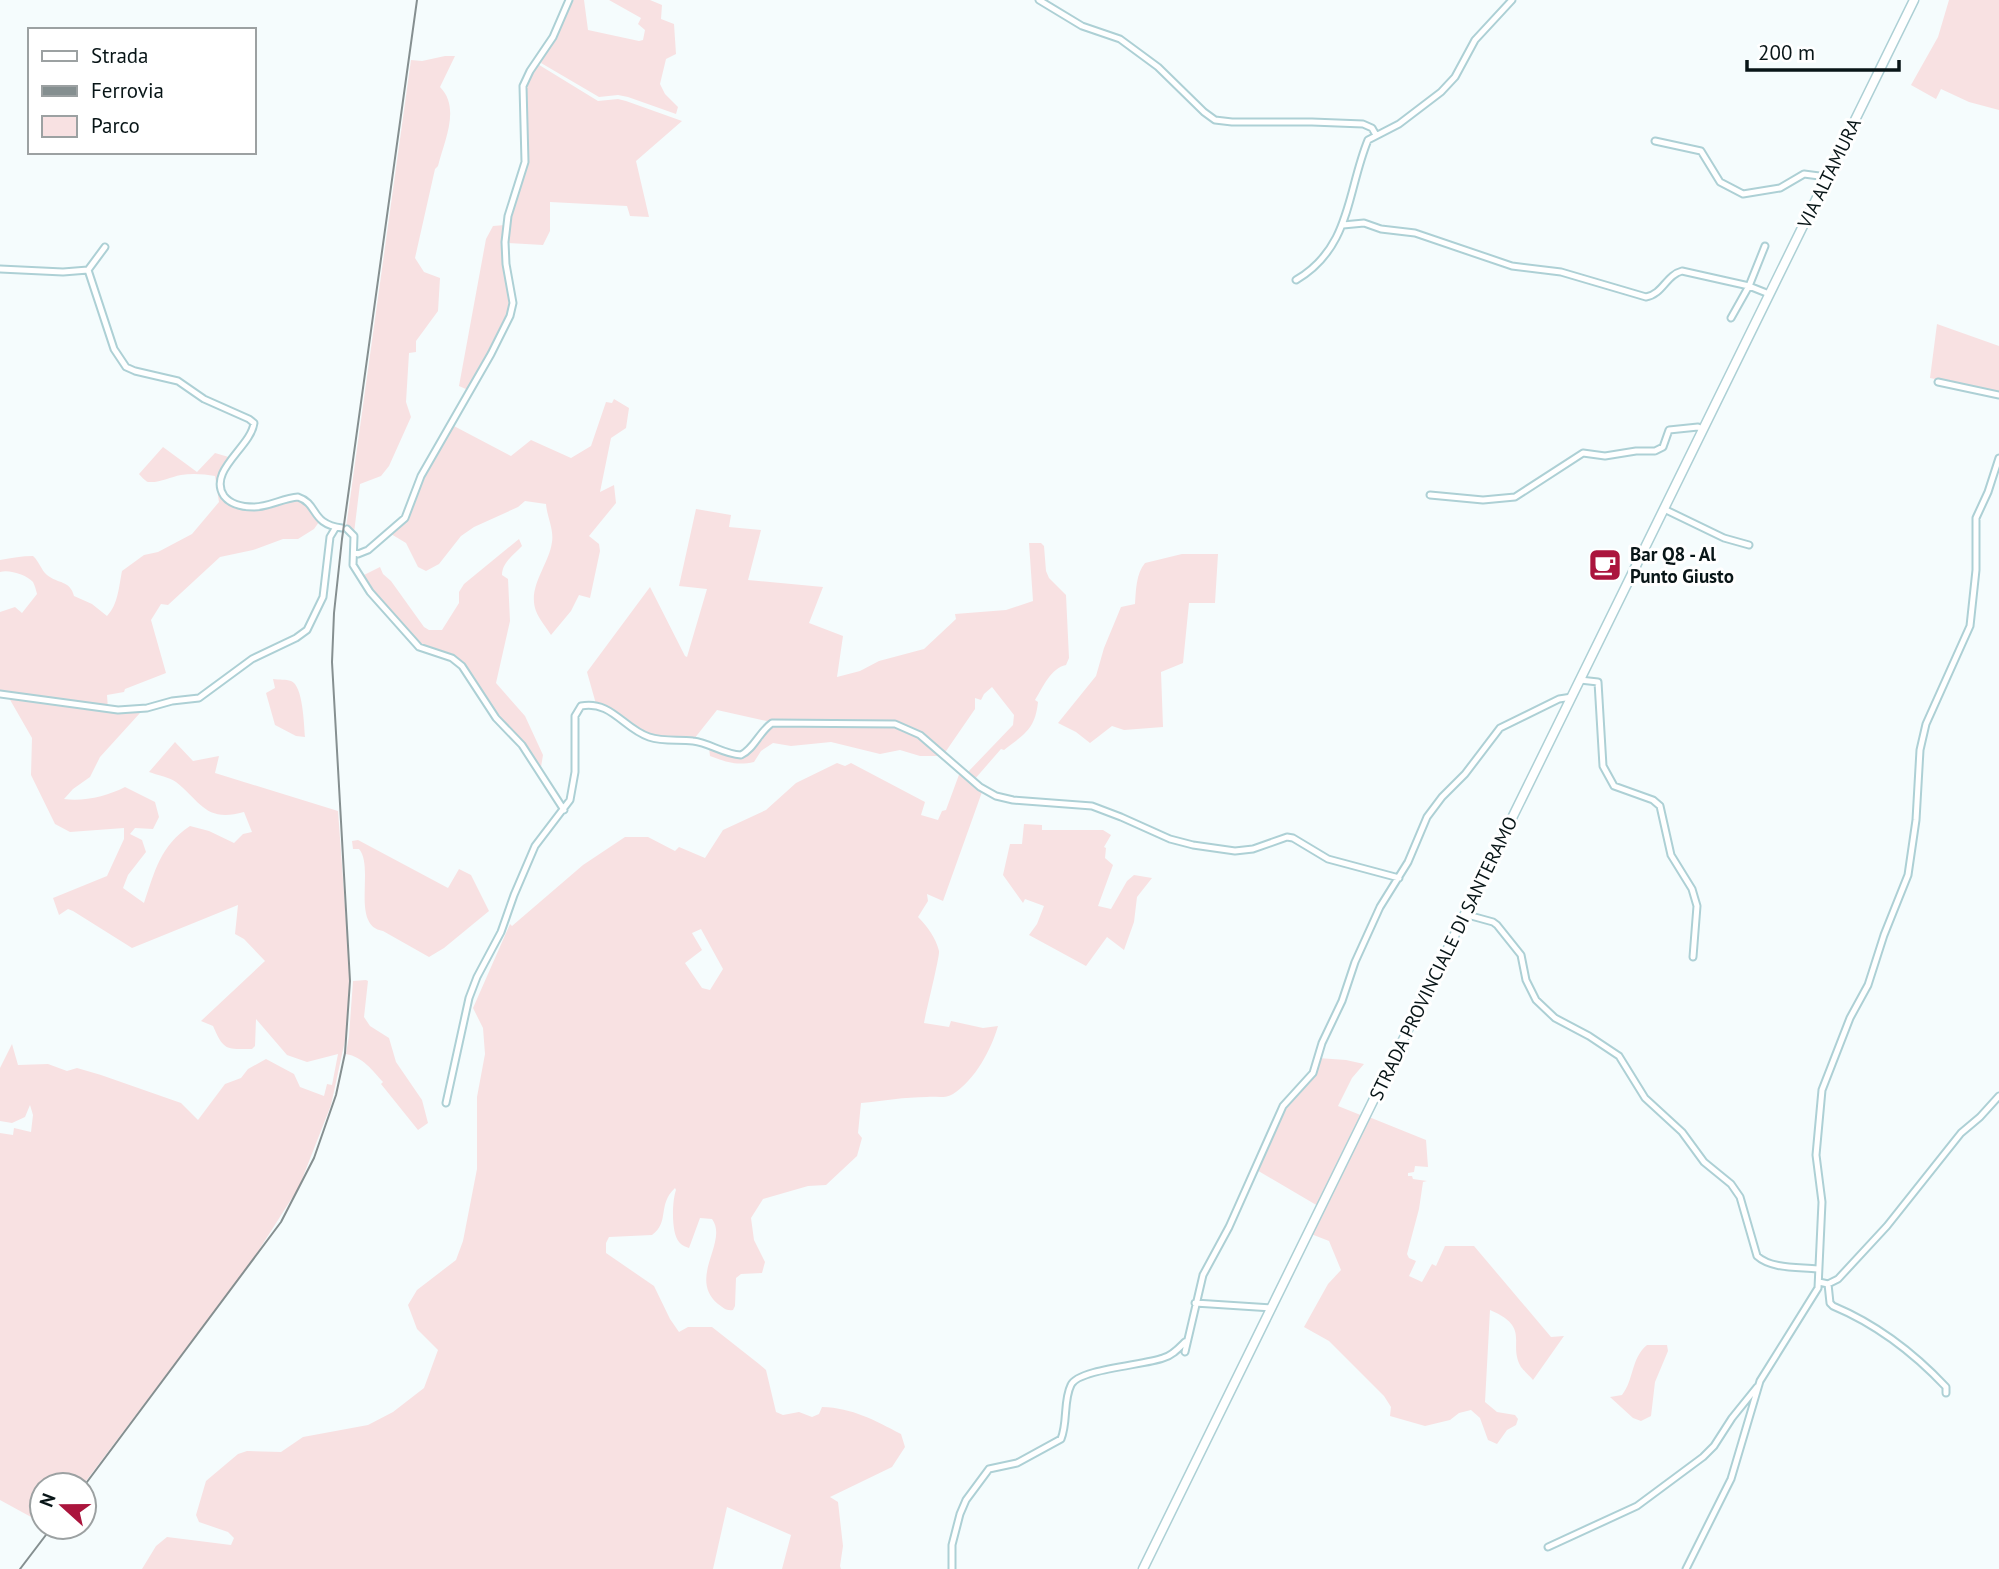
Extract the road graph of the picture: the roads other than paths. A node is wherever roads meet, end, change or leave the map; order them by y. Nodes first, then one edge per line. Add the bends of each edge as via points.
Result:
1 (569, 0) edge
2 (1039, 0) edge
3 (1512, 0) edge
4 (1914, 0) edge
5 (1376, 135) junction
6 (1655, 141) dead end
7 (1827, 177) junction
8 (1343, 225) junction
9 (1765, 246) dead end
10 (105, 247) dead end
11 (0, 269) edge
12 (88, 270) junction
13 (1296, 280) dead end
14 (1749, 286) junction
15 (1769, 294) junction
16 (1731, 318) dead end
17 (1744, 347) joint
18 (1938, 382) dead end
19 (1999, 395) edge
20 (1703, 429) junction
21 (1999, 458) edge
22 (1989, 488) junction
23 (1999, 492) edge
24 (1430, 495) dead end
25 (1664, 509) junction
26 (342, 528) junction
27 (1749, 545) dead end
28 (354, 552) junction
29 (1580, 680) junction
30 (0, 694) edge
31 (1572, 697) junction
32 (564, 810) junction
33 (1399, 878) junction
34 (1464, 914) junction
35 (1693, 957) dead end
36 (1999, 1096) edge
37 (446, 1103) dead end
38 (1817, 1269) junction
39 (1819, 1282) junction
40 (1828, 1284) junction
41 (1195, 1303) junction
42 (1272, 1308) junction
43 (1187, 1340) junction
44 (1185, 1352) dead end
45 (1759, 1384) junction
46 (1947, 1392) dead end
47 (1548, 1547) dead end
48 (952, 1569) edge
49 (1143, 1569) edge
50 (1686, 1569) edge

1 - 28 street via 523,86 525,162 505,242 513,303 510,316 421,476 405,518 368,550
2 - 5 street via 1082,26 1120,39 1215,120 1363,124
3 - 5 street via 1475,40 1455,77 1441,92 1399,124
4 - 7 main road, VIA ALTAMURA
5 - 8 street via 1365,148
6 - 7 street via 1701,150 1720,182 1743,194 1780,188 1804,174
7 - 15 main road, VIA ALTAMURA
8 - 13 street via 1318,261
8 - 14 street via 1364,223 1415,233 1512,266 1562,272 1646,297 1682,271
9 - 14 street
10 - 12 street
11 - 12 street
12 - 26 street via 114,349 125,367 178,382 254,423 220,480 226,499 256,507 298,497 324,524
14 - 15 street
14 - 16 street
15 - 17 main road, VIA ALTAMURA
17 - 20 main road, STRADA PROVINCIALE DI SANTERAMO
18 - 19 street
20 - 24 street via 1669,430 1663,447 1655,451 1605,456 1583,453 1515,497 1483,500
20 - 25 main road, STRADA PROVINCIALE DI SANTERAMO
21 - 22 street
22 - 23 street
22 - 38 street via 1976,518 1970,626 1922,740 1908,875 1868,985 1822,1090 1816,1155 1822,1202
25 - 27 street
25 - 29 main road, STRADA PROVINCIALE DI SANTERAMO
26 - 28 street via 353,533
26 - 30 street via 331,537 323,597 307,630 252,659 199,698 118,710
28 - 32 street via 355,569 370,592 419,647 462,666
29 - 31 main road, STRADA PROVINCIALE DI SANTERAMO
29 - 35 street via 1598,682 1602,760 1611,783 1660,806 1671,856 1697,906
31 - 33 street via 1500,727 1433,808
31 - 34 main road, STRADA PROVINCIALE DI SANTERAMO
32 - 33 street via 575,772 575,716 581,706 607,709 652,738 694,741 741,755 772,723 889,723 920,735 980,787 1004,799 1092,806 1170,839 1228,851 1293,838 1328,859
32 - 37 street via 535,846 501,932 477,977
33 - 41 street via 1355,962 1313,1073 1278,1115 1203,1275
34 - 38 street via 1497,925 1521,955 1536,1000 1555,1018 1619,1056 1645,1098 1731,1184 1745,1211 1757,1256 1774,1264
34 - 42 main road, STRADA PROVINCIALE DI SANTERAMO
36 - 40 street via 1961,1133 1887,1226
38 - 39 street
39 - 40 street
39 - 45 street
40 - 46 street via 1833,1306 1919,1359
41 - 42 street
41 - 43 street
42 - 49 main road, STRADA PROVINCIALE DI SANTERAMO
43 - 44 street
43 - 48 street via 1165,1358 1074,1379 1062,1439 1017,1463 989,1469 967,1500 955,1529
45 - 47 street via 1703,1457 1637,1506
45 - 50 street via 1731,1479

